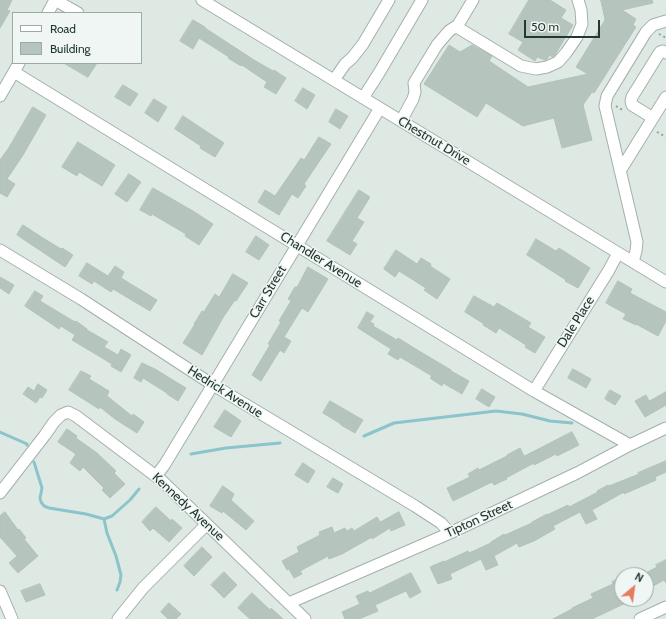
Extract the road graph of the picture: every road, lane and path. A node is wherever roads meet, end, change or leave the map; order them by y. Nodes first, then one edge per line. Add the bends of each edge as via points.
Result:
1 (55, 0) edge
2 (202, 0) edge
3 (388, 0) edge
4 (422, 0) edge
5 (473, 0) edge
6 (578, 0) edge
7 (49, 12) edge
8 (76, 12) edge
9 (666, 21) edge
10 (457, 26) junction
11 (666, 53) edge
12 (17, 68) edge
13 (334, 80) junction
14 (0, 96) edge
15 (666, 97) edge
16 (363, 98) junction
17 (380, 108) junction
18 (653, 118) junction
19 (401, 121) junction
20 (620, 171) junction
21 (296, 245) junction
22 (0, 250) edge
23 (618, 253) junction
24 (633, 262) junction
25 (666, 282) edge
26 (212, 385) junction
27 (534, 391) junction
28 (666, 428) edge
29 (630, 445) junction
30 (156, 476) junction
31 (0, 493) edge
32 (206, 525) junction
33 (450, 533) junction
34 (0, 591) edge
35 (289, 603) junction
36 (666, 607) edge
37 (301, 618) edge
38 (12, 619) edge
39 (118, 619) edge
40 (640, 619) edge

1 - 7 street
1 - 8 street
2 - 13 street, Chestnut Drive
3 - 13 street via 363,44
4 - 16 street
5 - 10 street
6 - 10 street via 582,24 577,37 558,62 547,67 536,69 520,66
9 - 20 street via 652,25 648,30 606,100 605,106
10 - 19 street via 437,45 414,83 413,99
11 - 18 street via 663,51 658,54 631,101
12 - 14 street
12 - 21 street, Chandler Avenue
13 - 16 street, Chestnut Drive
15 - 18 street
16 - 17 street, Chestnut Drive
17 - 19 street, Chestnut Drive
17 - 21 street, Carr Street
18 - 20 street
19 - 23 street, Chestnut Drive
20 - 24 street via 637,242
21 - 26 street, Carr Street
21 - 27 street, Chandler Avenue
22 - 26 street, Hedrick Avenue via 81,299
23 - 24 street, Chestnut Drive
23 - 27 street, Dale Place
24 - 25 street, Chestnut Drive
26 - 30 street, Carr Street
26 - 33 street, Hedrick Avenue via 415,506 441,523
27 - 29 street, Chandler Avenue
28 - 29 street, Tipton Street
29 - 33 street, Tipton Street
30 - 31 street, Kennedy Avenue via 76,416 64,412
30 - 32 street, Kennedy Avenue
32 - 35 street, Kennedy Avenue
32 - 39 street via 143,588
33 - 35 street, Tipton Street
34 - 38 street
35 - 37 street, Kennedy Avenue
36 - 40 street

